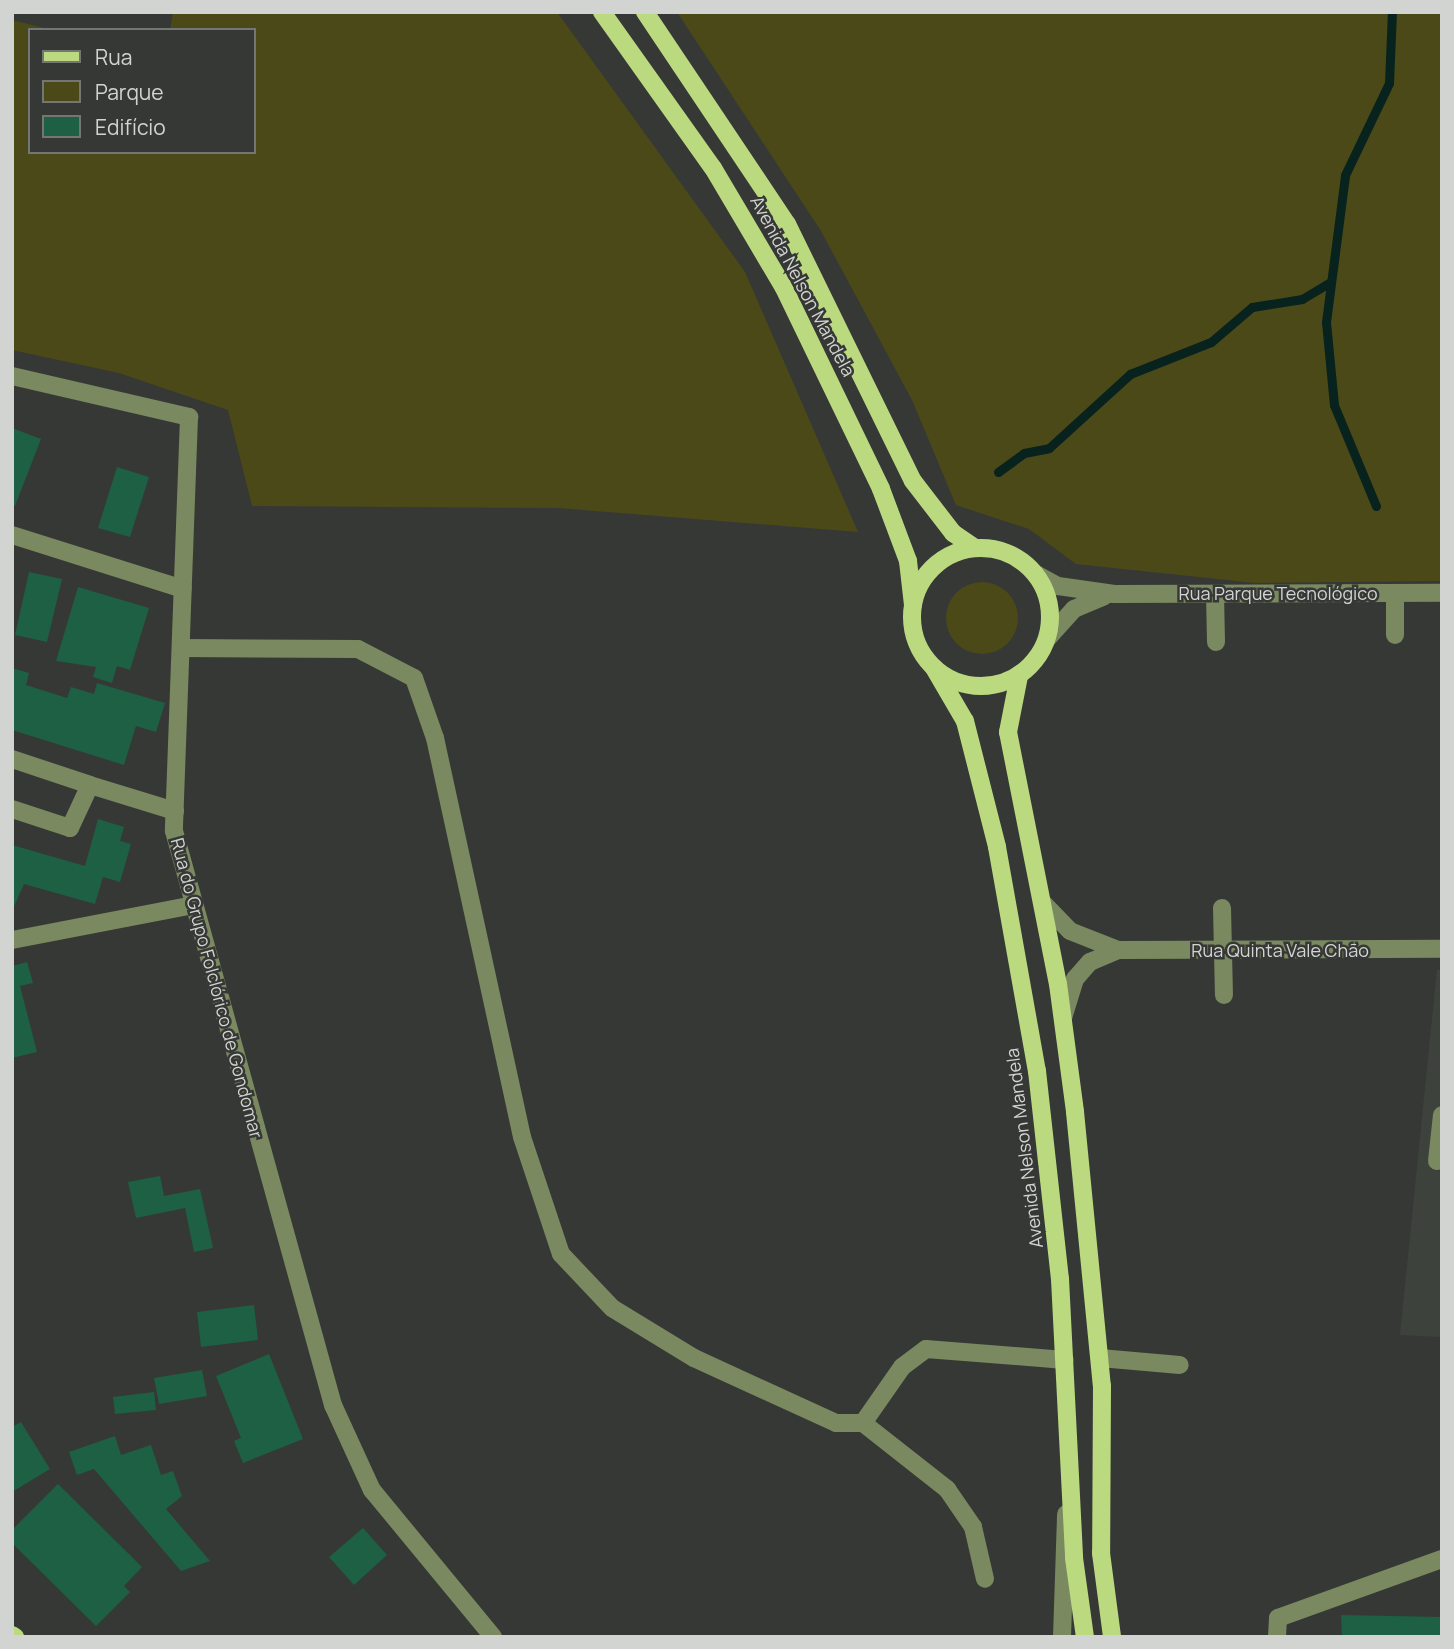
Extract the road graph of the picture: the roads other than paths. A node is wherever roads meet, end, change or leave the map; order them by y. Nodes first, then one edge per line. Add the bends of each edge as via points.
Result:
1 (602, 12) edge
2 (645, 12) edge
3 (12, 376) edge
4 (12, 535) edge
5 (975, 548) junction
6 (1036, 574) junction
7 (183, 589) junction
8 (1395, 593) junction
9 (1442, 593) edge
10 (1114, 594) junction
11 (1214, 594) junction
12 (913, 605) junction
13 (1395, 635) dead end
14 (1047, 639) junction
15 (1216, 642) dead end
16 (181, 648) junction
17 (933, 668) junction
18 (1019, 676) junction
19 (12, 760) edge
20 (90, 785) junction
21 (12, 808) edge
22 (175, 811) junction
23 (1043, 903) junction
24 (194, 905) junction
25 (1222, 908) dead end
26 (12, 940) edge
27 (1442, 949) edge
28 (1118, 950) junction
29 (1223, 950) junction
30 (1224, 995) dead end
31 (1063, 1018) junction
32 (1442, 1115) edge
33 (1437, 1161) dead end
34 (1100, 1357) junction
35 (1065, 1360) junction
36 (1180, 1365) dead end
37 (863, 1423) junction
38 (1069, 1486) junction
39 (1442, 1559) edge
40 (985, 1579) dead end
41 (494, 1637) edge
42 (1062, 1637) edge
43 (1085, 1637) edge
44 (1112, 1637) edge
45 (1277, 1637) edge

1 - 12 main road, Avenida Nelson Mandela via 713,168 785,288 881,489 908,561
2 - 5 main road, Avenida Nelson Mandela via 787,224 914,481 953,533
3 - 7 street, Rua do Grupo Folclórico de Gondomar via 189,416
4 - 7 street
5 - 6 main road via 998,550
5 - 12 main road via 934,566
6 - 10 street, Rua Parque Tecnológico via 1058,586
6 - 14 main road via 1051,617
7 - 16 street, Rua do Grupo Folclórico de Gondomar
8 - 9 street, Rua Parque Tecnológico
8 - 11 street, Rua Parque Tecnológico
8 - 13 street
10 - 11 street, Rua Parque Tecnológico
10 - 14 street, Rua Parque Tecnológico via 1074,609
11 - 15 street
12 - 17 main road via 918,645
14 - 18 main road
16 - 22 street, Rua do Grupo Folclórico de Gondomar
16 - 37 street via 358,649 414,678 435,738 522,1137 561,1254 612,1308 694,1358 836,1423
17 - 18 main road via 975,686
17 - 35 main road, Avenida Nelson Mandela via 964,721 1000,860 1037,1071
18 - 23 main road via 1008,732
19 - 20 street
20 - 21 street via 70,828
20 - 22 street
22 - 24 street, Rua do Grupo Folclórico de Gondomar
23 - 28 street, Rua Quinta Vale Chão via 1070,931
23 - 31 main road
24 - 26 street
24 - 41 street, Rua do Grupo Folclórico de Gondomar via 333,1405 372,1490
25 - 29 street
27 - 29 street, Rua Quinta Vale Chão
28 - 29 street, Rua Quinta Vale Chão
28 - 31 street, Rua Quinta Vale Chão via 1090,962 1075,979
29 - 30 street
31 - 34 main road
32 - 33 street
34 - 36 street
34 - 44 main road via 1101,1553
35 - 37 street via 926,1349 902,1367
35 - 38 main road, Avenida Nelson Mandela
37 - 40 street via 947,1489 973,1527
38 - 42 street
38 - 43 main road, Avenida Nelson Mandela
39 - 45 street via 1278,1618

